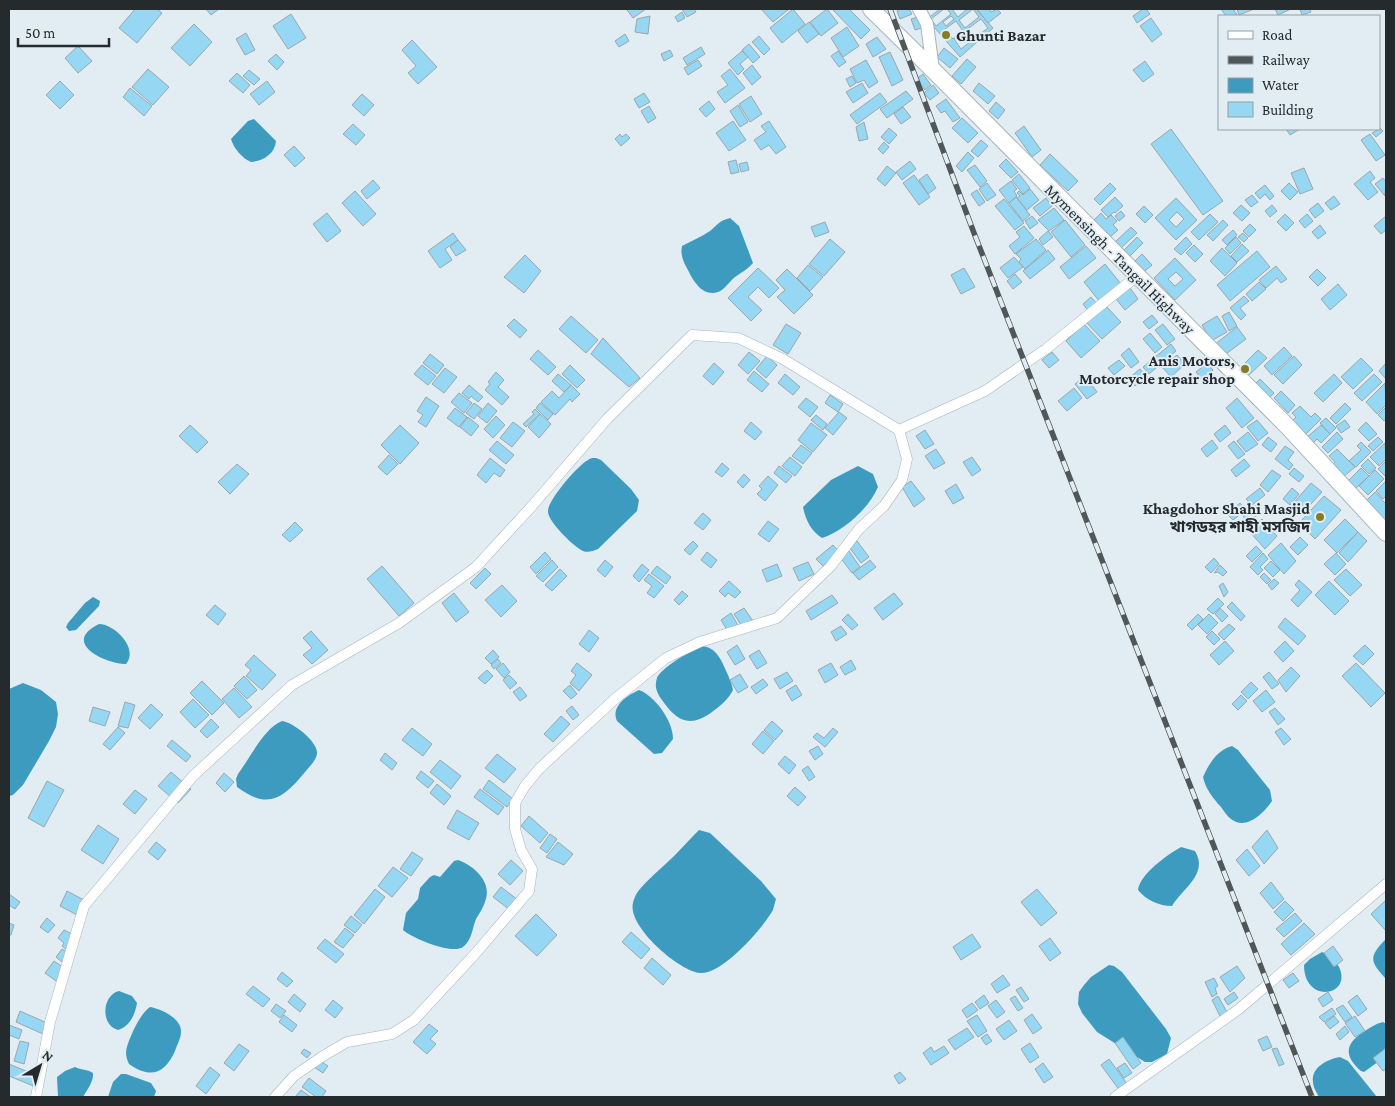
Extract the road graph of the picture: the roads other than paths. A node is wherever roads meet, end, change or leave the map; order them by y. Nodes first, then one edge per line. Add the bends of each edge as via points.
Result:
1 (871, 9) edge
2 (919, 9) edge
3 (934, 70) junction
4 (1137, 276) junction
5 (899, 430) junction
6 (1386, 533) edge
7 (1386, 884) edge
8 (36, 1097) edge
9 (275, 1097) edge
10 (1115, 1097) edge

1 - 3 highway, Mymensingh - Tangail Highway
2 - 3 street via 927,24
3 - 4 highway, Mymensingh - Tangail Highway
4 - 5 street via 1046,349 985,391
4 - 6 highway, Mymensingh - Tangail Highway via 1288,427
5 - 8 street via 782,359 738,338 692,335 607,419 476,567 399,623 292,685 193,776 84,906 50,1022
5 - 9 street via 907,459 902,480 884,506 859,529 830,567 777,618 700,642 666,658 616,698 525,786 514,803 515,829 521,850 532,869 529,891 451,981 414,1020 392,1034 347,1042 294,1076
7 - 10 street via 1239,1009

